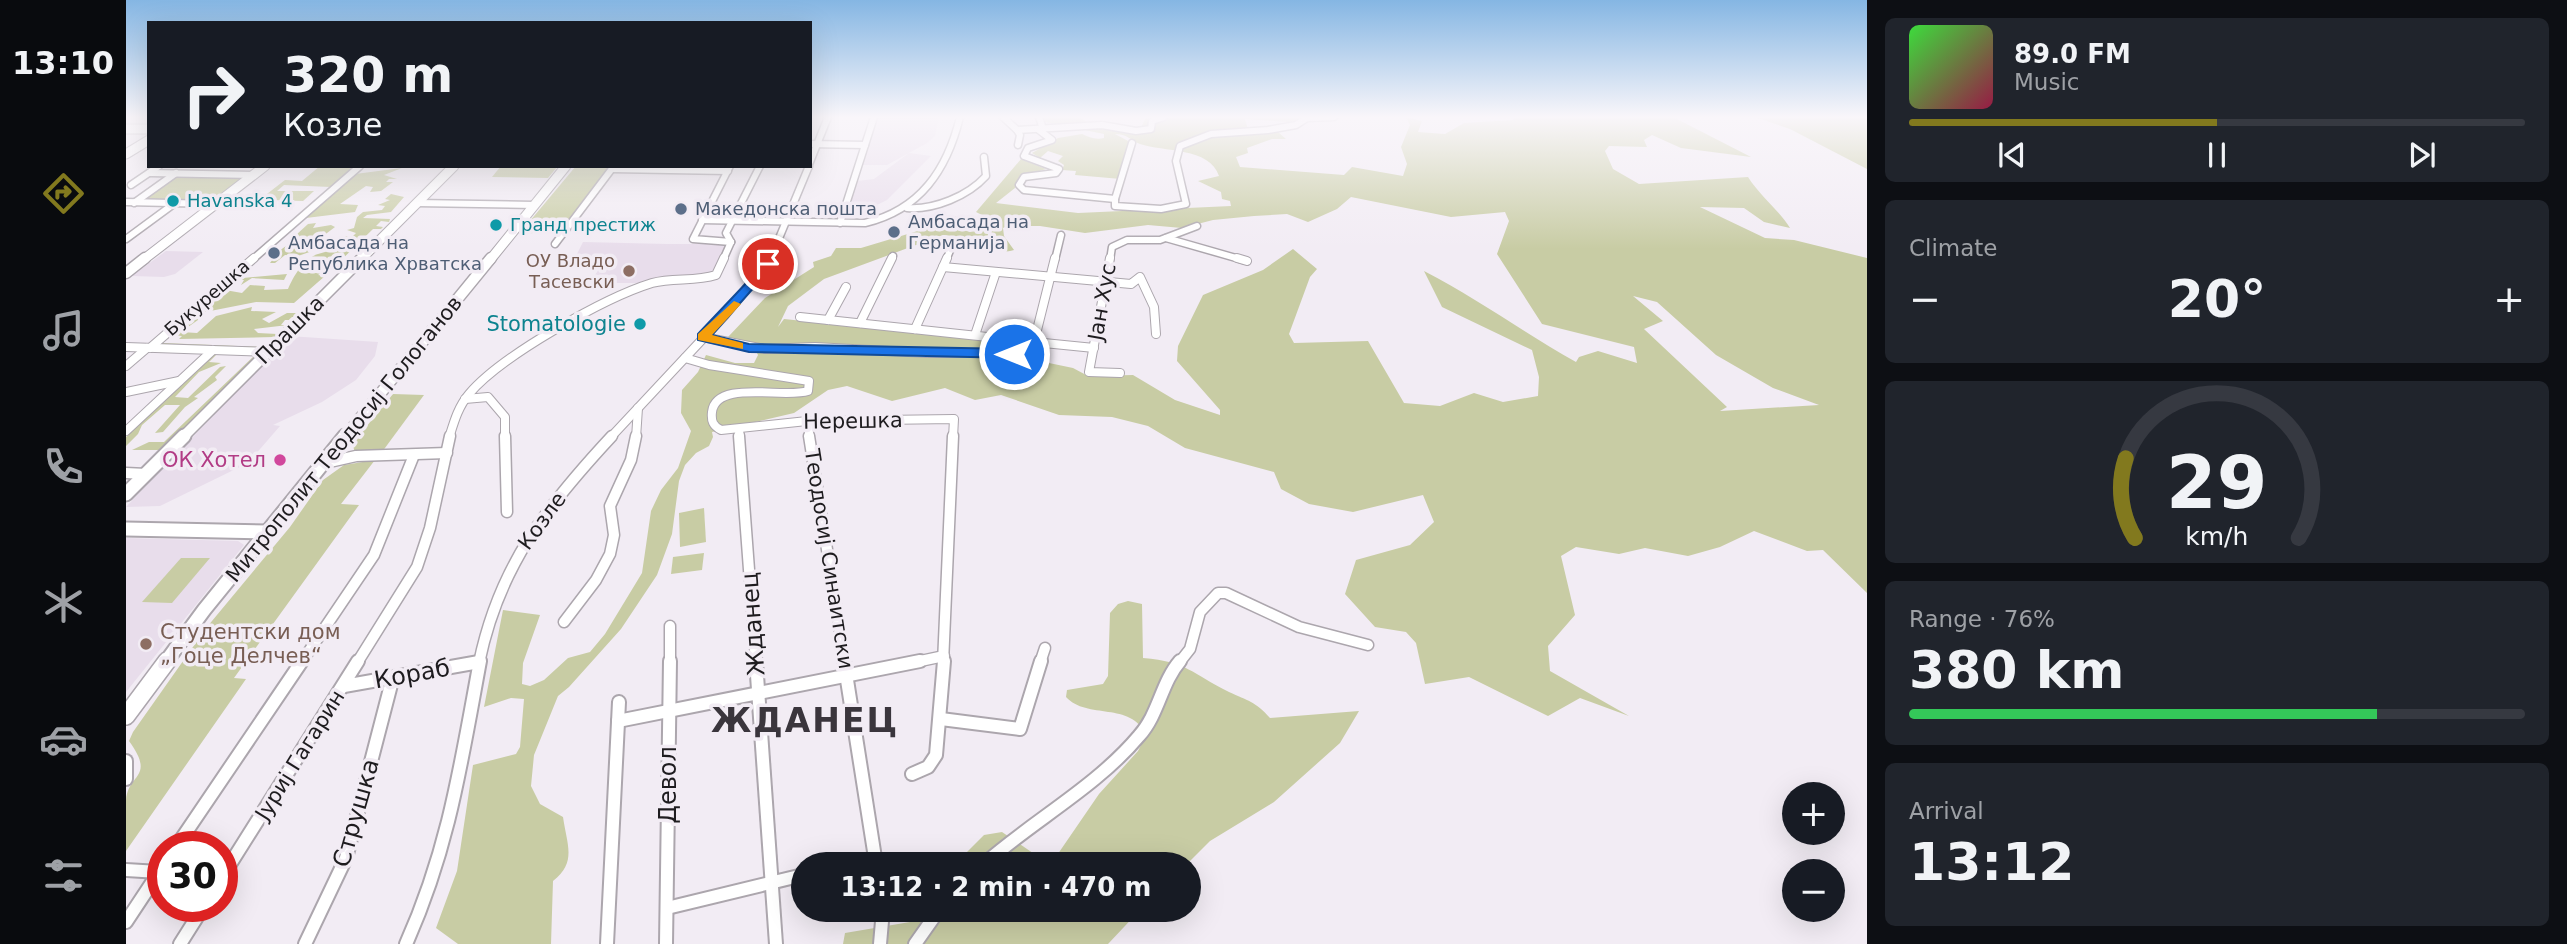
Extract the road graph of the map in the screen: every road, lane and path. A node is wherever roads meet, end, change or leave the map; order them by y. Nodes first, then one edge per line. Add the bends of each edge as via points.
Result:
1 (860, 161) edge
2 (947, 161) edge
3 (984, 161) edge
4 (1038, 161) edge
5 (1127, 161) edge
6 (1176, 161) edge
7 (156, 168) edge
8 (263, 168) edge
9 (358, 168) edge
10 (452, 168) edge
11 (564, 168) edge
12 (613, 168) edge
13 (688, 168) edge
14 (759, 168) edge
15 (807, 168) edge
16 (729, 169) edge
17 (150, 173) junction
18 (176, 173) junction
19 (254, 175) junction
20 (131, 185) dead end
21 (1115, 199) junction
22 (126, 202) edge
23 (134, 203) junction
24 (175, 203) junction
25 (417, 203) junction
26 (216, 204) junction
27 (534, 205) junction
28 (907, 208) junction
29 (702, 220) junction
30 (733, 221) junction
31 (786, 222) junction
32 (840, 223) junction
33 (1197, 226) dead end
34 (1061, 235) dead end
35 (128, 236) edge
36 (1166, 238) junction
37 (731, 242) junction
38 (555, 244) dead end
39 (952, 246) dead end
40 (892, 256) dead end
41 (1247, 261) dead end
42 (943, 267) junction
43 (126, 272) edge
44 (996, 272) junction
45 (1049, 277) junction
46 (1105, 282) junction
47 (846, 287) dead end
48 (800, 317) dead end
49 (828, 320) junction
50 (860, 323) junction
51 (915, 329) junction
52 (1156, 334) dead end
53 (975, 335) junction
54 (703, 337) junction
55 (1034, 342) junction
56 (126, 348) edge
57 (148, 348) junction
58 (1094, 348) junction
59 (213, 350) junction
60 (269, 352) junction
61 (685, 358) junction
62 (126, 366) edge
63 (1120, 373) dead end
64 (180, 381) junction
65 (126, 392) edge
66 (464, 399) junction
67 (638, 408) junction
68 (807, 421) junction
69 (739, 430) junction
70 (126, 431) edge
71 (335, 450) junction
72 (447, 453) junction
73 (414, 455) junction
74 (356, 456) junction
75 (325, 463) junction
76 (126, 473) edge
77 (146, 474) junction
78 (126, 494) edge
79 (287, 510) junction
80 (506, 512) dead end
81 (126, 529) edge
82 (234, 532) junction
83 (268, 532) junction
84 (246, 558) junction
85 (564, 622) dead end
86 (670, 626) dead end
87 (1368, 645) dead end
88 (1045, 648) dead end
89 (944, 656) junction
90 (479, 662) junction
91 (847, 676) junction
92 (393, 677) junction
93 (149, 683) junction
94 (344, 686) junction
95 (758, 694) junction
96 (619, 702) dead end
97 (126, 706) edge
98 (668, 711) junction
99 (126, 716) edge
100 (941, 719) junction
101 (618, 721) junction
102 (126, 761) edge
103 (912, 774) dead end
104 (126, 779) edge
105 (187, 831) edge
106 (238, 852) edge
107 (874, 852) edge
108 (998, 852) edge
109 (147, 869) edge
110 (126, 870) edge
111 (791, 878) edge
112 (772, 883) junction
113 (147, 890) edge
114 (667, 908) junction
115 (126, 922) edge
116 (194, 922) edge
117 (882, 922) edge
118 (931, 922) edge
119 (180, 944) edge
120 (305, 944) edge
121 (406, 944) edge
122 (607, 944) edge
123 (666, 944) edge
124 (776, 944) edge
125 (880, 944) edge
126 (915, 944) edge

1 - 32 street
2 - 28 street
3 - 28 street via 986,176 976,186 924,208
4 - 21 street via 1059,169 1024,177 1019,182 1021,189
5 - 21 street
6 - 21 street via 1186,204 1148,209 1115,206
7 - 17 street
8 - 19 street
9 - 57 street, Букурешка
10 - 25 street, Прашка
11 - 27 street, Митрополит Теодосиј Гологанов
12 - 13 street
12 - 38 street
13 - 16 street
14 - 30 street
15 - 31 street, Козле
16 - 29 street
17 - 18 street
17 - 20 street
18 - 19 street
18 - 23 street
19 - 26 street
22 - 23 street
23 - 24 street
24 - 26 street
24 - 35 street
25 - 27 street
25 - 60 street, Прашка
26 - 43 street
27 - 71 street, Митрополит Теодосиј Гологанов
28 - 32 street via 872,222
29 - 30 street
29 - 37 street via 694,241
30 - 31 street
30 - 37 street via 726,233
31 - 32 street
31 - 54 street, Козле via 763,271
33 - 36 street, Јан Хус
34 - 45 street
36 - 41 street
36 - 46 street, Јан Хус via 1117,243 1112,247
37 - 66 street via 716,275 655,283 613,299 489,375
39 - 42 street
40 - 50 street
42 - 44 street
42 - 51 street
44 - 45 street
44 - 53 street
45 - 46 street
45 - 55 street
46 - 52 street via 1135,284 1142,278 1154,307
46 - 58 street, Јан Хус
47 - 49 street
48 - 49 street
49 - 50 street
50 - 51 street
51 - 53 street
53 - 55 street
54 - 55 street via 749,348 927,354 1014,354
54 - 61 street, Козле
55 - 58 street
56 - 57 street
57 - 59 street
57 - 62 street, Букурешка
58 - 63 street, Јан Хус via 1089,372
59 - 60 street
59 - 64 street
60 - 77 street, Прашка
61 - 67 street, Козле
61 - 69 street, Нерешка via 809,381 808,391 799,396 745,390 720,400 711,413 713,424 721,430
64 - 65 street
64 - 70 street
66 - 72 street, Јуриј Гагарин
66 - 80 street via 488,397 505,417
67 - 85 street via 631,460 610,506 614,535 607,561
67 - 90 street, Козле via 524,541 500,588
68 - 69 street, Нерешка
68 - 89 street, Нерешка via 954,419
68 - 91 street, Теодосиј Синаитски
69 - 95 street, Жданец
71 - 74 street
71 - 75 street, Митрополит Теодосиј Гологанов
72 - 73 street
72 - 94 street, Јуриј Гагарин via 431,530 417,567
73 - 74 street
73 - 105 street via 369,564
74 - 75 street
75 - 79 street, Митрополит Теодосиј Гологанов
76 - 77 street
77 - 78 street, Прашка
79 - 82 street
79 - 83 street, Митрополит Теодосиј Гологанов
81 - 82 street
82 - 83 street
82 - 84 street via 250,543
83 - 84 street, Митрополит Теодосиј Гологанов
84 - 93 street, Митрополит Теодосиј Гологанов
86 - 98 street, Девол
87 - 108 street via 1299,627 1218,593 1200,612 1190,649 1169,674 1156,713 1139,737
88 - 100 street via 1020,729
89 - 91 street
89 - 100 street, Нерешка
90 - 92 street, Кораб
90 - 121 street, Козле via 448,831 435,877
91 - 95 street
91 - 107 street, Теодосиј Синаитски
92 - 94 street, Кораб
92 - 120 street, Струшка via 346,858
93 - 97 street
93 - 99 street, Митрополит Теодосиј Гологанов
94 - 106 street, Јуриј Гагарин
95 - 98 street
95 - 112 street, Жданец
96 - 101 street
98 - 101 street
98 - 114 street, Девол
100 - 103 street, Нерешка via 933,766
101 - 122 street
102 - 104 street
109 - 110 street
111 - 112 street
112 - 114 street
112 - 124 street, Жданец
113 - 115 street
114 - 123 street, Девол
116 - 119 street
117 - 125 street
118 - 126 street

